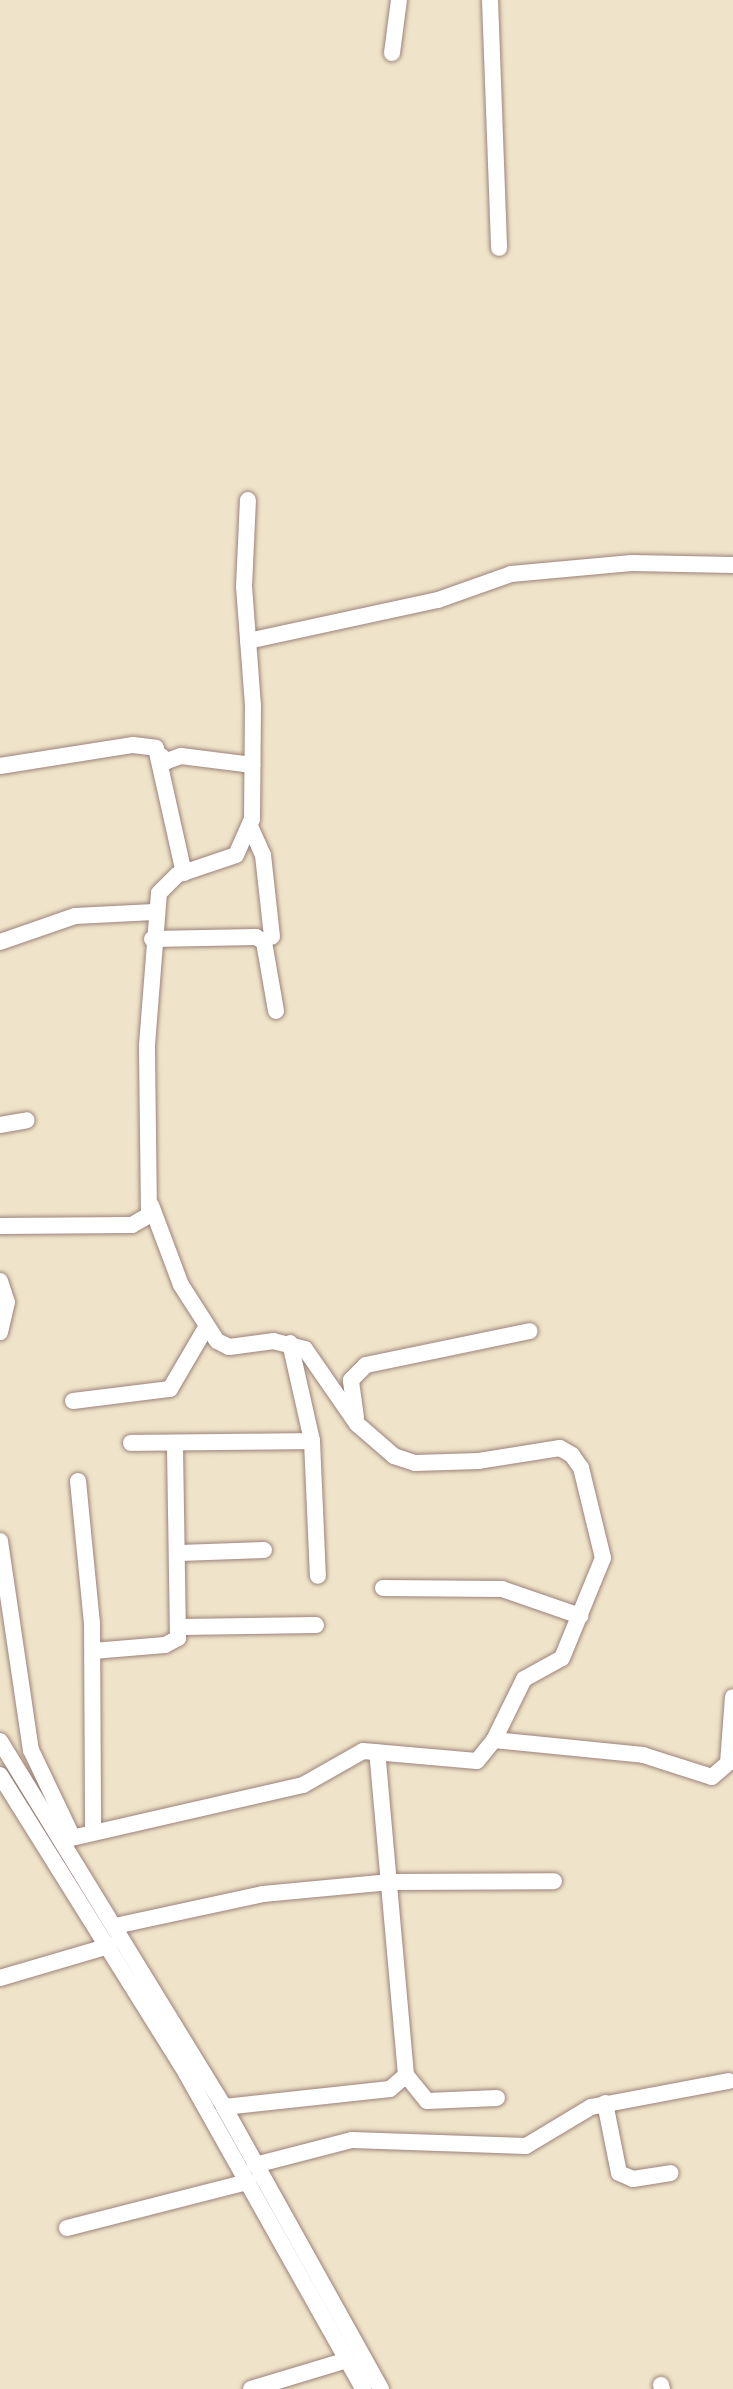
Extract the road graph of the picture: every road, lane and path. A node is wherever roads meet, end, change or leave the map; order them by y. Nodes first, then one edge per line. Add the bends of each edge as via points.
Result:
1 (399, 0) edge
2 (490, 0) edge
3 (392, 53) dead end
4 (499, 248) dead end
5 (248, 500) dead end
6 (733, 565) edge
7 (248, 641) junction
8 (161, 756) junction
9 (252, 765) junction
10 (0, 766) edge
11 (250, 826) junction
12 (184, 873) junction
13 (154, 912) junction
14 (272, 937) dead end
15 (152, 939) junction
16 (0, 942) edge
17 (276, 1011) dead end
18 (27, 1120) dead end
19 (0, 1125) edge
20 (151, 1205) junction
21 (0, 1226) edge
22 (0, 1281) edge
23 (205, 1329) junction
24 (530, 1331) dead end
25 (0, 1332) edge
26 (290, 1343) junction
27 (73, 1401) dead end
28 (357, 1424) junction
29 (312, 1441) junction
30 (131, 1443) dead end
31 (175, 1443) junction
32 (78, 1481) dead end
33 (0, 1541) edge
34 (264, 1550) dead end
35 (180, 1552) junction
36 (318, 1576) dead end
37 (383, 1588) dead end
38 (580, 1616) junction
39 (316, 1625) dead end
40 (181, 1627) junction
41 (93, 1651) junction
42 (733, 1697) edge
43 (494, 1740) junction
44 (0, 1741) edge
45 (377, 1752) junction
46 (0, 1775) edge
47 (93, 1832) junction
48 (67, 1838) junction
49 (554, 1881) dead end
50 (390, 1882) junction
51 (115, 1926) junction
52 (109, 1946) junction
53 (0, 1978) edge
54 (406, 2075) junction
55 (729, 2081) dead end
56 (497, 2098) dead end
57 (605, 2103) junction
58 (224, 2107) junction
59 (255, 2165) junction
60 (671, 2173) dead end
61 (248, 2182) junction
62 (67, 2228) dead end
63 (347, 2360) junction
64 (251, 2389) edge
65 (363, 2389) edge
66 (381, 2389) edge

1 - 3 street
2 - 4 street
5 - 7 street
6 - 7 street via 632,563 521,572 438,600
7 - 9 street
8 - 9 street via 167,761 181,756
8 - 10 street via 145,744
8 - 12 street
9 - 11 street
11 - 12 street via 236,855
11 - 14 street via 263,855
12 - 13 street via 165,882
13 - 15 street
13 - 16 street via 75,916
15 - 17 street via 256,937 264,942
15 - 20 street via 146,1101
18 - 19 street
20 - 21 street via 143,1222 132,1225
20 - 23 street
22 - 25 street via 7,1302
23 - 26 street via 230,1347
23 - 27 street via 170,1389
24 - 28 street via 366,1365 351,1380
26 - 28 street via 318,1361
26 - 29 street
28 - 38 street via 386,1451 415,1463 479,1461 560,1448 572,1455 581,1468 603,1558
29 - 31 street
29 - 36 street
30 - 31 street
31 - 35 street
32 - 41 street
33 - 48 street via 31,1750
34 - 35 street
35 - 40 street
37 - 38 street via 502,1589
38 - 43 street via 561,1658 524,1679 514,1691
39 - 40 street
40 - 41 street via 173,1643
41 - 47 street
42 - 43 street via 728,1763 712,1777 643,1755
43 - 45 street via 477,1761
44 - 48 street
45 - 47 street via 353,1753 303,1785
45 - 50 street
46 - 52 street
47 - 48 street
48 - 51 street
49 - 50 street
50 - 51 street via 263,1894
50 - 54 street
51 - 58 street
52 - 53 street
52 - 61 street
54 - 56 street via 427,2101
54 - 58 street via 390,2090
55 - 57 street
57 - 59 street via 526,2146 352,2140
57 - 60 street via 619,2173 633,2179
58 - 59 street
59 - 66 street
61 - 62 street
61 - 63 street
63 - 64 street
63 - 65 street

